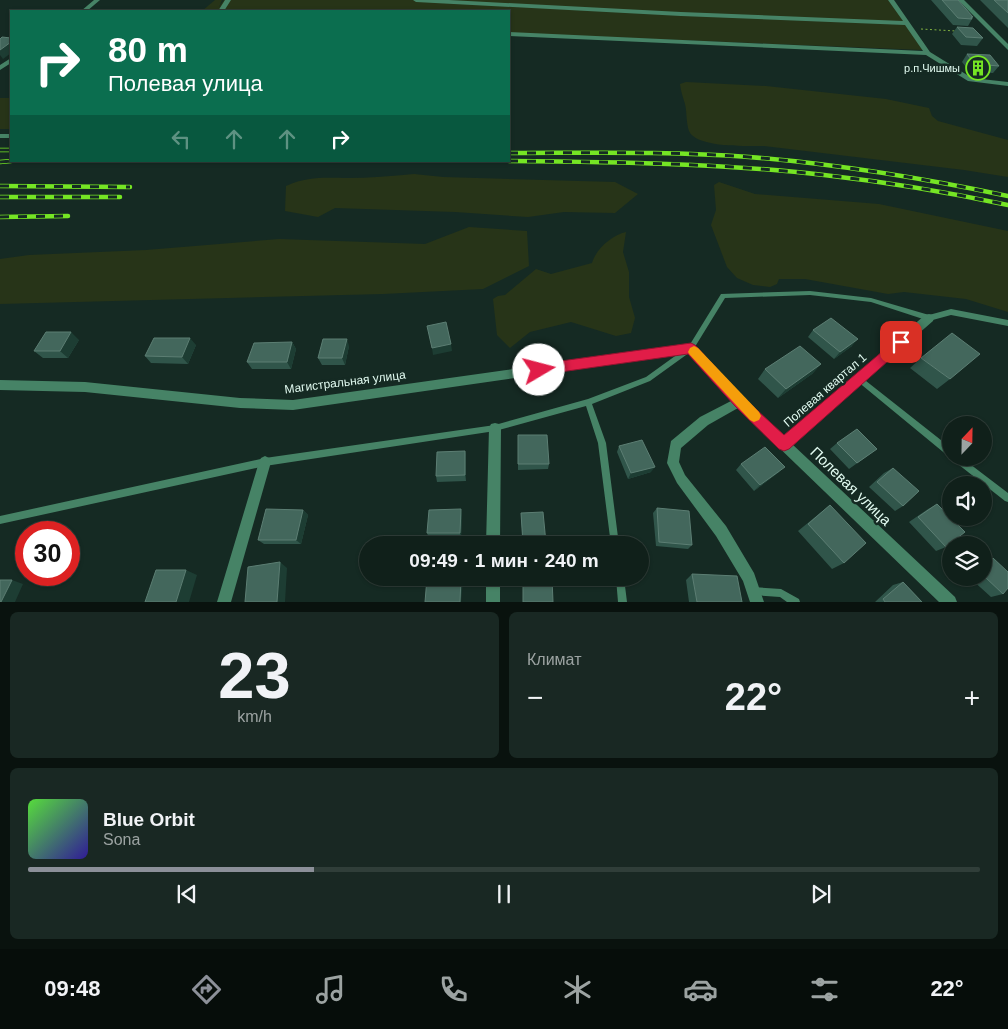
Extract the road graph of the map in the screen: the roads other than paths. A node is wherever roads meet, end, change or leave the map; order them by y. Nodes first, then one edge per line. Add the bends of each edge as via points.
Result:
1 (97, 0) edge
2 (416, 0) edge
3 (891, 0) edge
4 (961, 0) edge
5 (85, 10) edge
6 (907, 22) junction
7 (510, 34) edge
8 (1008, 48) edge
9 (928, 53) junction
10 (1008, 84) edge
11 (929, 318) junction
12 (1008, 323) edge
13 (691, 348) junction
14 (859, 379) junction
15 (0, 385) edge
16 (588, 402) junction
17 (740, 402) junction
18 (495, 428) junction
19 (784, 444) junction
20 (942, 446) edge
21 (265, 462) junction
22 (967, 466) edge
23 (1008, 498) edge
24 (0, 520) edge
25 (493, 536) edge
26 (615, 536) edge
27 (493, 586) edge
28 (621, 586) edge
29 (755, 596) edge
30 (224, 602) edge
31 (493, 602) edge
32 (623, 602) edge
33 (796, 602) edge
34 (950, 602) edge

1 - 5 street
2 - 6 street
3 - 6 street
4 - 8 street
6 - 9 street
7 - 9 street
9 - 10 street via 970,80
11 - 12 lane via 950,312
11 - 13 lane via 871,300 810,293 723,296
11 - 14 street, Полевая квартал 1
13 - 15 street, Магистральная улица via 293,405 240,403 85,387
13 - 16 lane via 648,379
13 - 17 street, Полевая улица
14 - 19 street, Полевая квартал 1
14 - 20 lane
16 - 18 lane
16 - 26 lane via 602,443
17 - 19 street, Полевая улица
17 - 29 street via 704,421 675,444 673,463 681,479 721,531 749,578
18 - 21 lane
18 - 25 street
19 - 34 street, Полевая улица
21 - 24 lane
21 - 30 street
22 - 23 lane
27 - 31 street
28 - 32 lane
29 - 33 lane via 781,593

